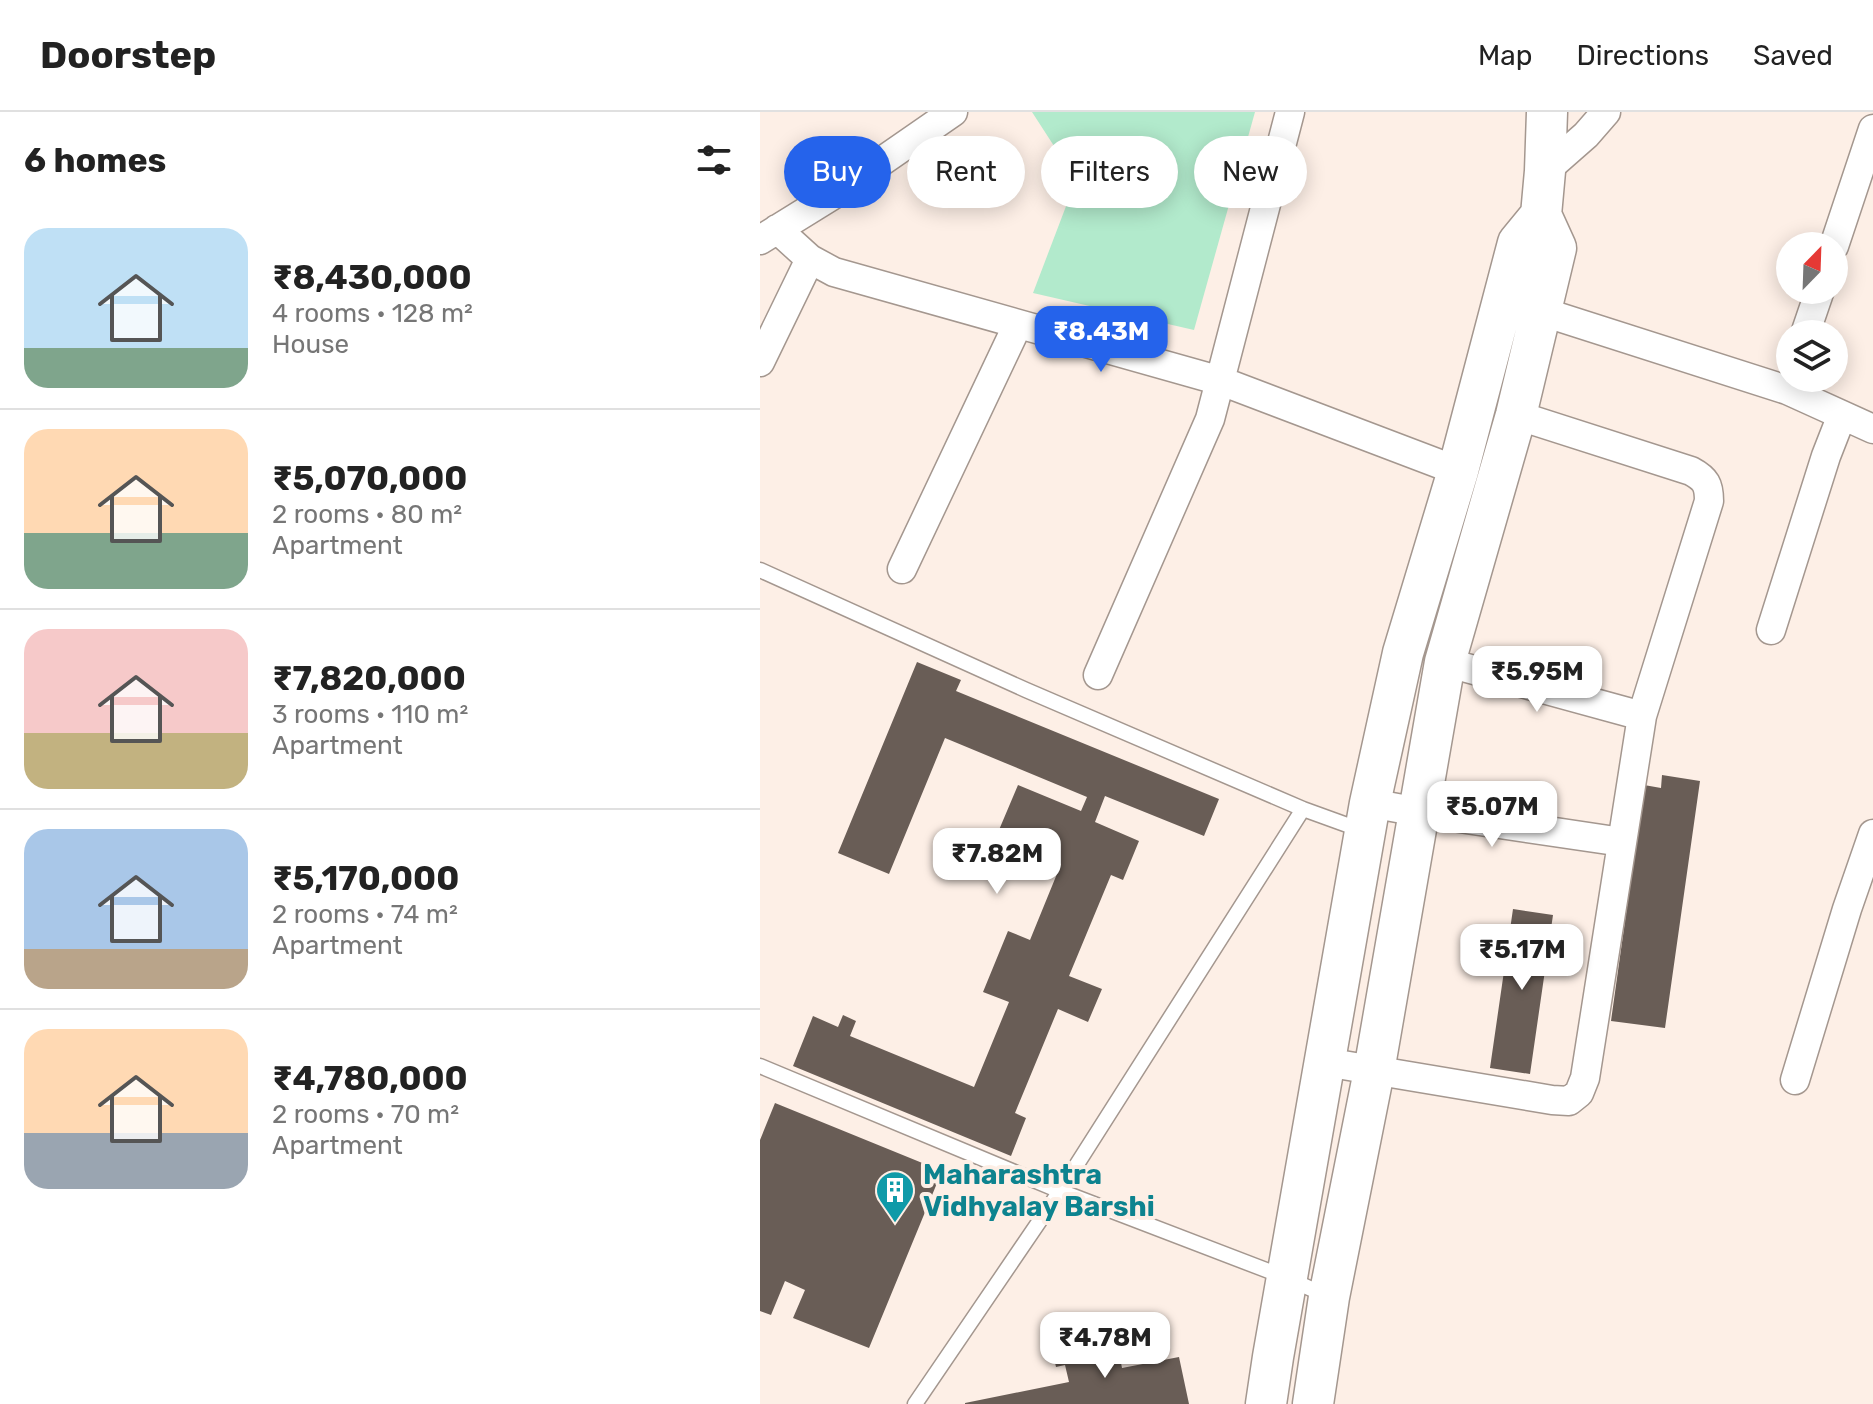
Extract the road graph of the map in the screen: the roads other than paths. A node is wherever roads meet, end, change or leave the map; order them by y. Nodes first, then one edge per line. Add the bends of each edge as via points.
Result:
1 (953, 112) edge
2 (1290, 112) edge
3 (1547, 112) edge
4 (1606, 112) edge
5 (1873, 129) edge
6 (1545, 171) junction
7 (1541, 215) junction
8 (1839, 232) edge
9 (769, 234) edge
10 (810, 259) junction
11 (1540, 311) junction
12 (1018, 324) junction
13 (760, 362) edge
14 (1776, 380) edge
15 (1221, 381) junction
16 (1802, 392) edge
17 (1516, 415) junction
18 (1842, 415) junction
19 (1873, 429) edge
20 (1458, 471) junction
21 (902, 569) dead end
22 (760, 570) edge
23 (1771, 630) dead end
24 (1445, 662) junction
25 (1098, 675) dead end
26 (1642, 716) junction
27 (1303, 809) junction
28 (1419, 812) junction
29 (1367, 817) junction
30 (1873, 834) edge
31 (1622, 842) junction
32 (1325, 1062) junction
33 (760, 1066) edge
34 (1374, 1071) junction
35 (1795, 1080) dead end
36 (1060, 1191) junction
37 (1287, 1278) junction
38 (1329, 1297) junction
39 (915, 1404) edge
40 (1266, 1404) edge
41 (1313, 1404) edge

1 - 9 street
2 - 15 street
3 - 6 street
4 - 6 street
5 - 8 street
6 - 7 street
7 - 11 street via 1556,248
7 - 20 street via 1518,243
9 - 10 street
10 - 12 street via 834,272
10 - 13 street
11 - 14 street
11 - 17 street
12 - 15 street
12 - 21 street
15 - 20 street
15 - 25 street via 1210,419
16 - 18 street
17 - 24 street
17 - 26 street via 1691,471 1709,486 1709,501
18 - 19 street
18 - 23 street
20 - 29 street via 1403,653
22 - 27 lane
24 - 26 street
24 - 28 street
26 - 31 street
27 - 29 lane
27 - 36 lane
28 - 29 street
28 - 31 street
28 - 34 street
29 - 32 street
30 - 35 street
31 - 34 street via 1579,1093 1569,1101 1552,1100
32 - 34 street
32 - 37 street
33 - 36 lane
34 - 38 street
36 - 37 lane
36 - 39 lane
37 - 38 lane
37 - 40 street
38 - 41 street

